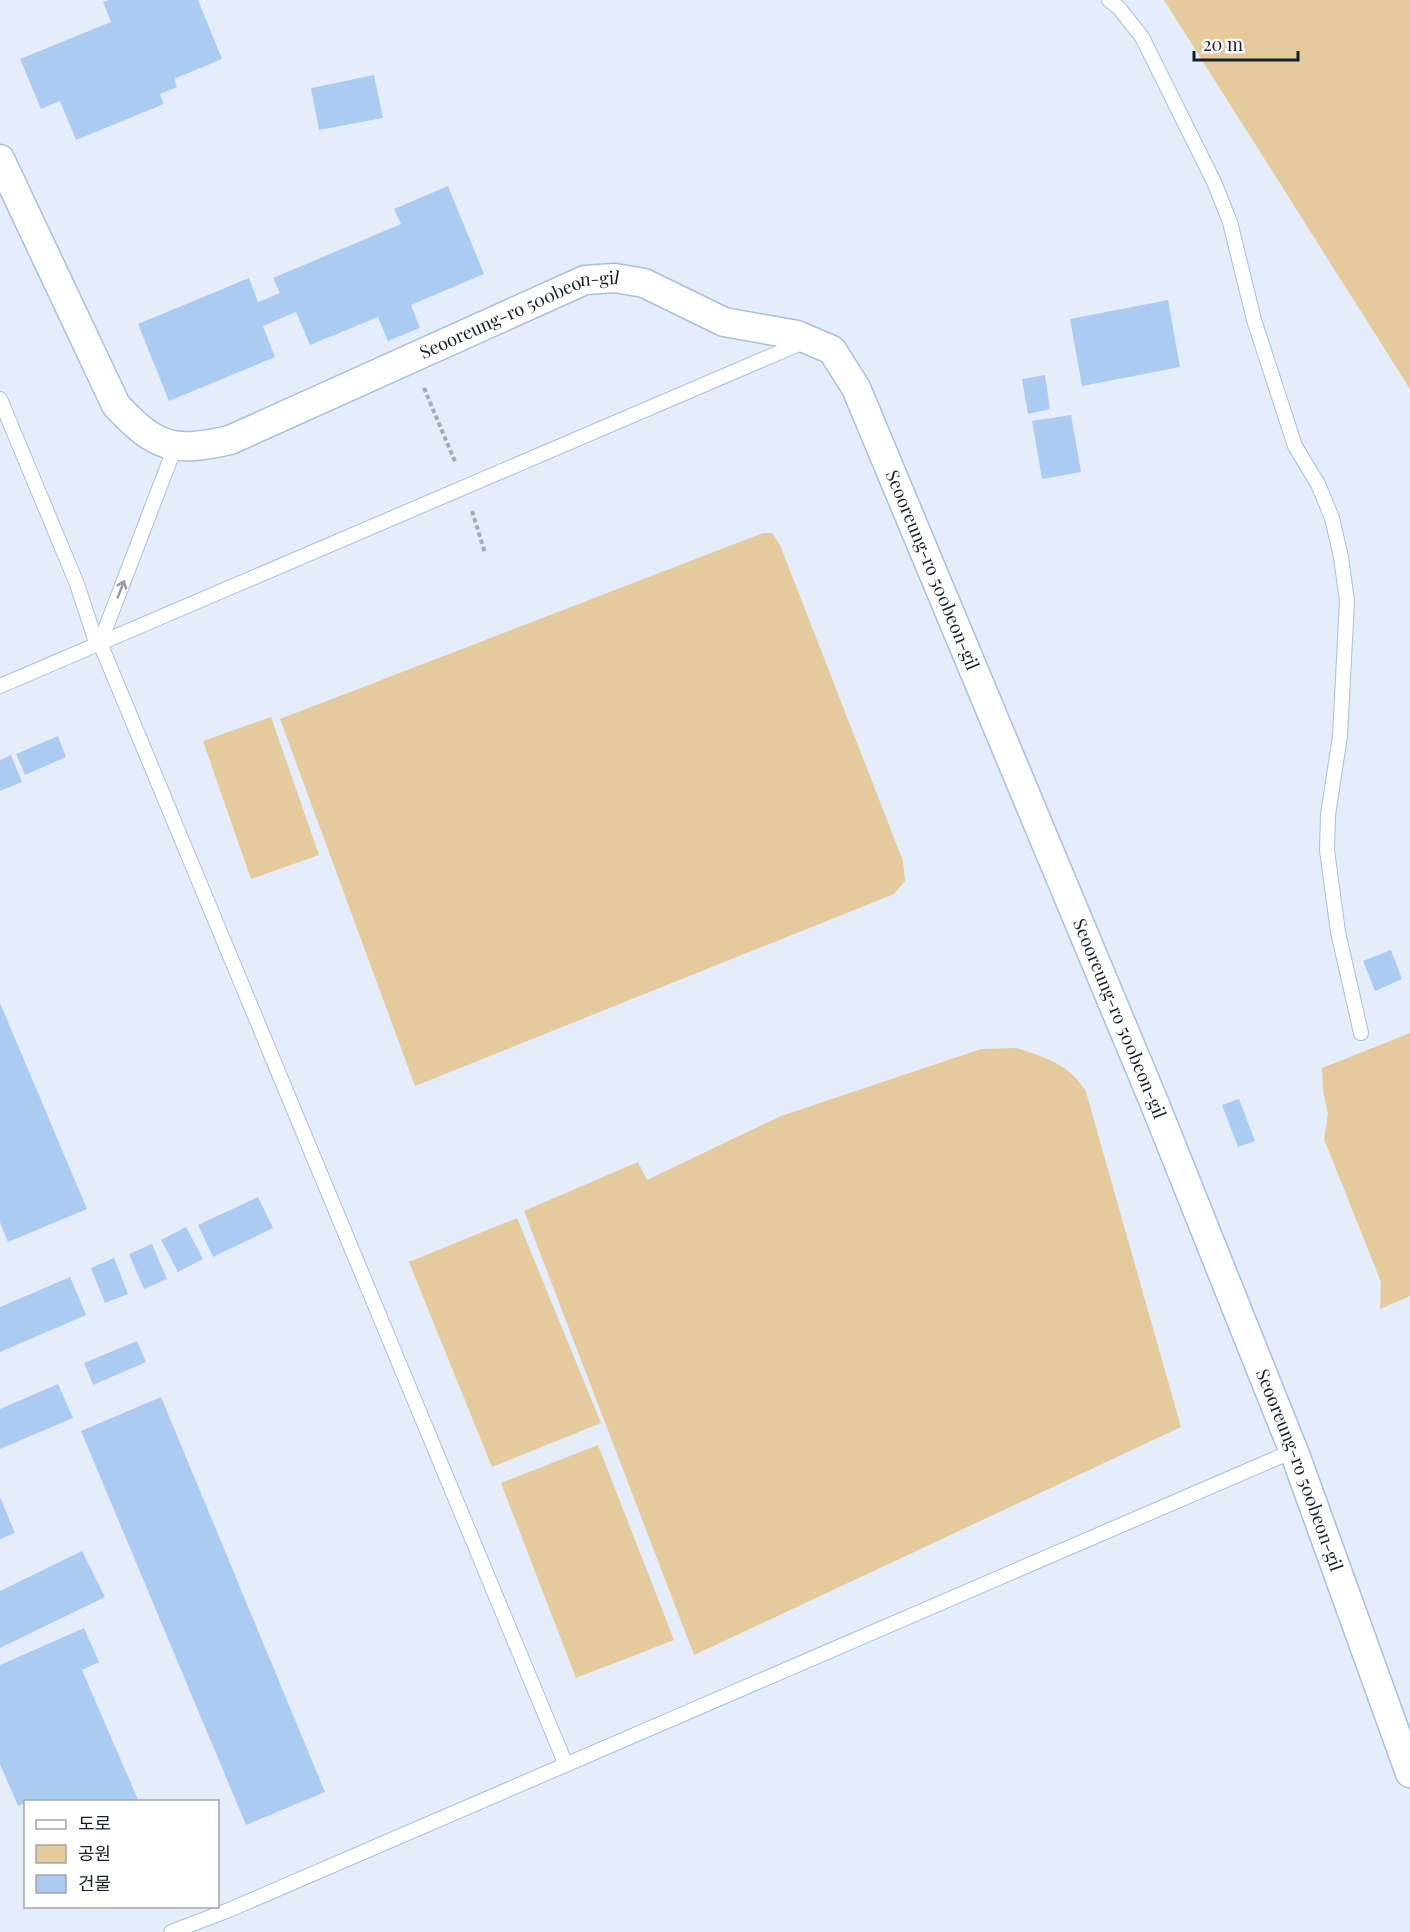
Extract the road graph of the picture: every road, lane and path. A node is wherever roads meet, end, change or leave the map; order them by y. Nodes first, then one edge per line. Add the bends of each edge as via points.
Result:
1 (1109, 0) edge
2 (0, 159) edge
3 (809, 340) junction
4 (412, 358) junction
5 (0, 399) edge
6 (175, 447) junction
7 (465, 487) junction
8 (485, 553) dead end
9 (99, 644) junction
10 (0, 686) edge
11 (1361, 1033) dead end
12 (1293, 1451) junction
13 (566, 1765) junction
14 (1410, 1773) edge
15 (171, 1932) edge

1 - 11 lane via 1142,37 1214,182 1230,222 1254,320 1295,446 1318,484 1332,518 1347,601 1340,736 1327,850 1340,941
2 - 6 street, Seooreung-ro 500beon-gil via 117,405 154,439
3 - 4 street, Seooreung-ro 500beon-gil via 797,334 724,322 644,283 615,278 585,280
3 - 7 lane
3 - 12 street, Seooreung-ro 500beon-gil via 832,350 856,388 1051,849
4 - 6 street, Seooreung-ro 500beon-gil via 230,440
4 - 7 path
5 - 9 lane
9 -> 6 lane
7 - 8 path
7 - 9 lane
9 - 10 lane
9 - 13 lane
12 - 13 lane
12 - 14 street, Seooreung-ro 500beon-gil
13 - 15 lane

